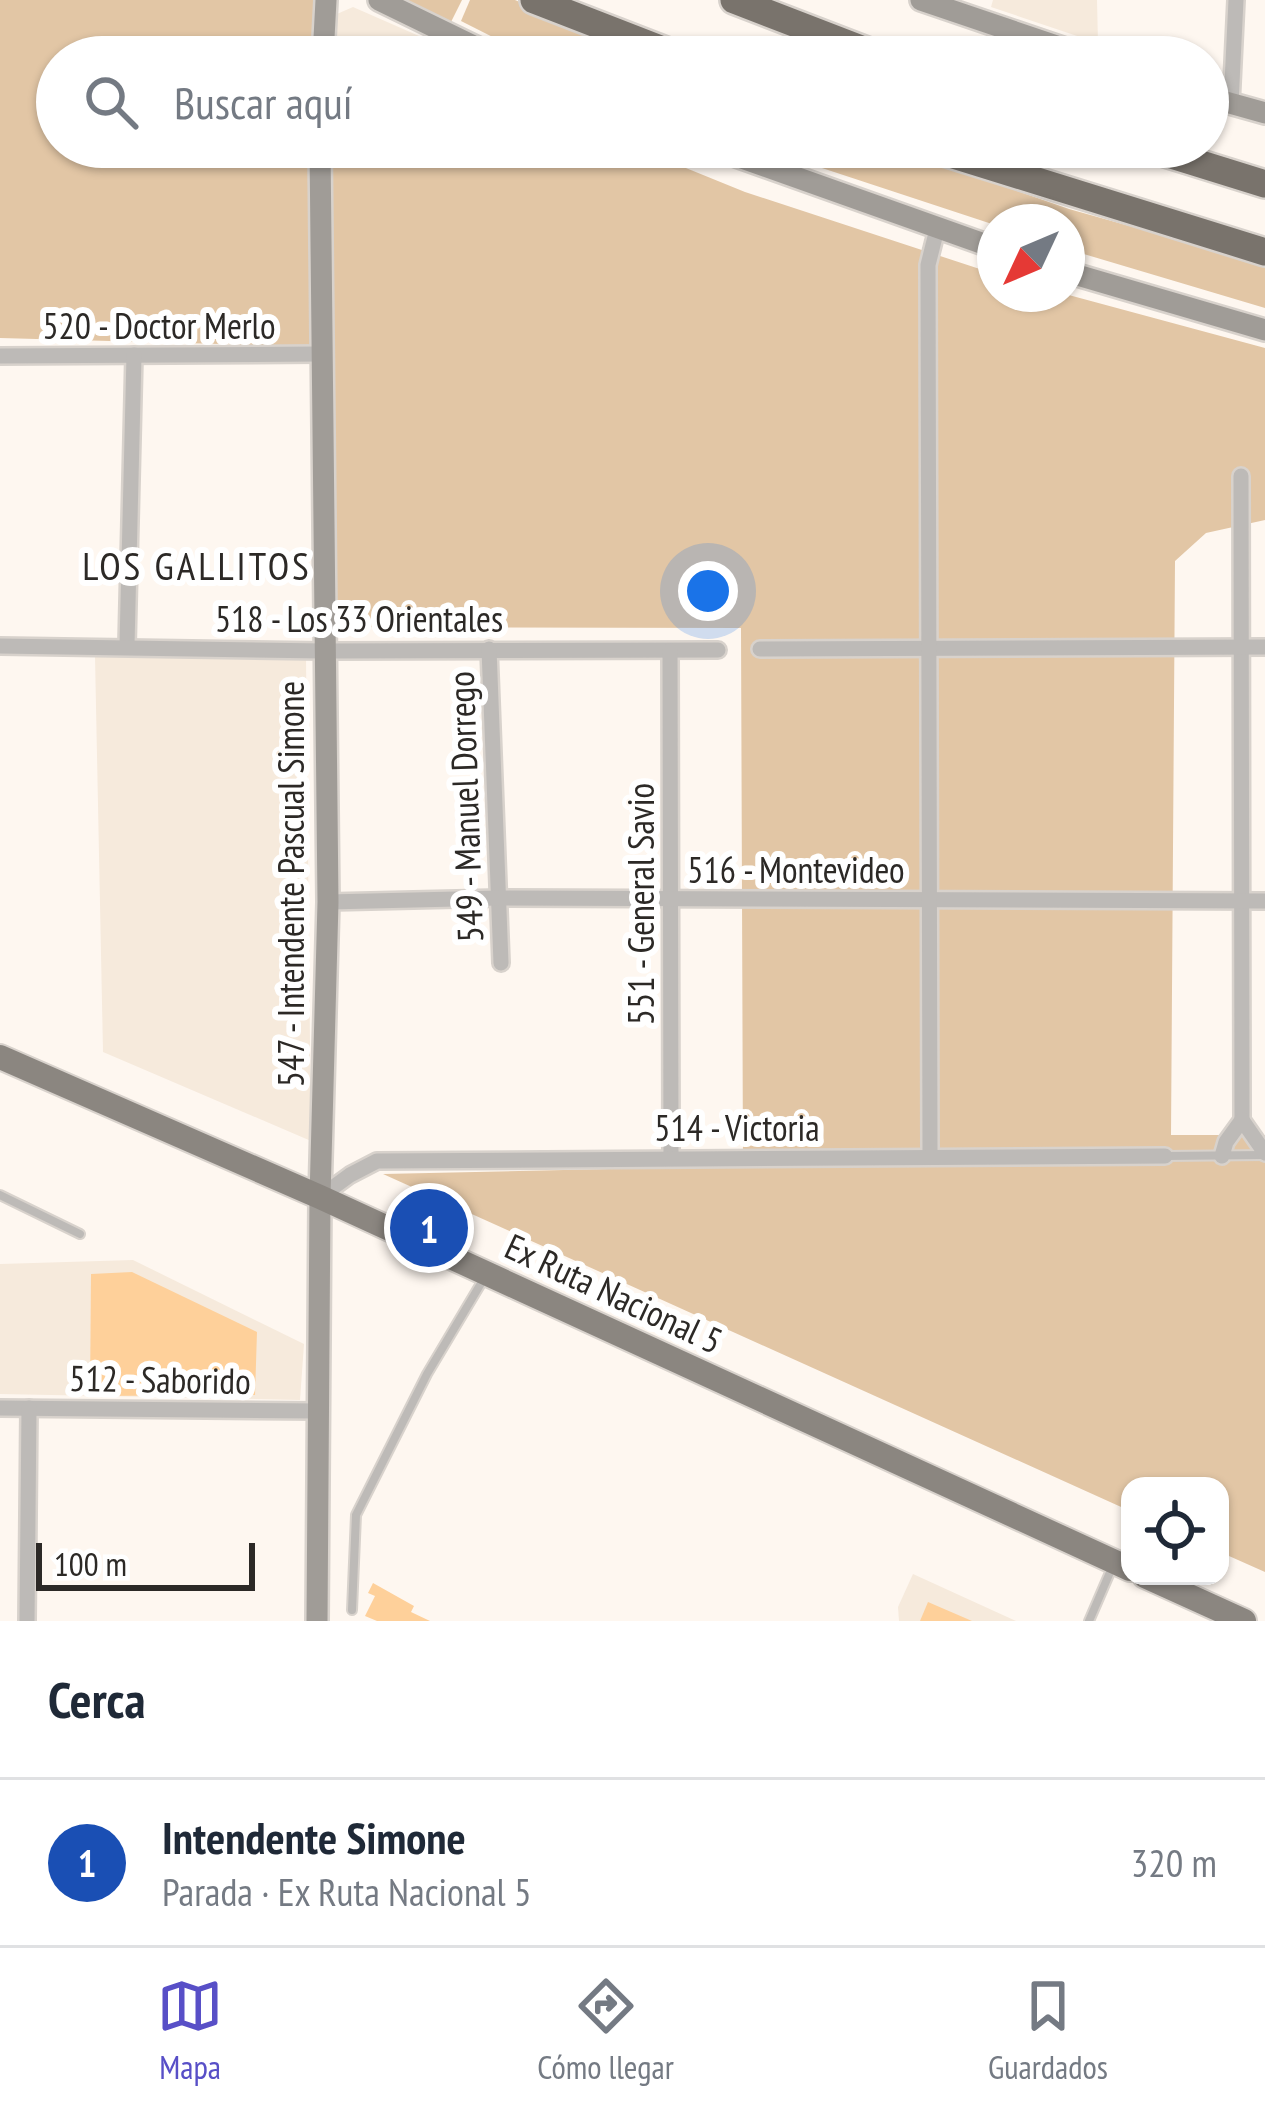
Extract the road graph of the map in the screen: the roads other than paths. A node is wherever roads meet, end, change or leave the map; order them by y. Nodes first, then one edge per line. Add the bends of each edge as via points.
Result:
1 (326, 0) edge
2 (379, 0) edge
3 (534, 0) edge
4 (734, 0) edge
5 (921, 0) edge
6 (1236, 0) edge
7 (324, 36) edge
8 (453, 36) edge
9 (627, 36) edge
10 (827, 36) edge
11 (1027, 36) edge
12 (1231, 104) joint
13 (1265, 113) edge
14 (320, 168) edge
15 (769, 168) edge
16 (993, 168) edge
17 (1214, 168) edge
18 (1265, 184) edge
19 (937, 229) junction
20 (977, 242) edge
21 (1265, 252) edge
22 (1085, 277) edge
23 (1265, 331) edge
24 (319, 354) junction
25 (0, 356) edge
26 (134, 356) junction
27 (1241, 476) dead end
28 (127, 645) junction
29 (0, 646) edge
30 (1242, 647) junction
31 (1265, 647) edge
32 (929, 648) junction
33 (489, 649) junction
34 (760, 649) dead end
35 (718, 650) dead end
36 (324, 651) junction
37 (670, 651) junction
38 (499, 898) junction
39 (670, 899) junction
40 (929, 900) junction
41 (1242, 901) junction
42 (1265, 901) edge
43 (328, 902) junction
44 (501, 963) dead end
45 (0, 1057) edge
46 (1243, 1120) junction
47 (1265, 1154) edge
48 (671, 1156) junction
49 (930, 1156) junction
50 (1165, 1156) joint
51 (1222, 1156) junction
52 (0, 1195) edge
53 (320, 1197) junction
54 (80, 1234) dead end
55 (486, 1274) junction
56 (0, 1408) edge
57 (28, 1408) junction
58 (319, 1411) junction
59 (1121, 1565) edge
60 (1121, 1567) edge
61 (1165, 1585) edge
62 (352, 1610) dead end
63 (27, 1621) edge
64 (316, 1621) edge
65 (1089, 1621) edge
66 (1244, 1621) edge

1 - 7 street
2 - 8 street
3 - 9 highway
4 - 10 highway
5 - 11 street
6 - 12 street
12 - 13 street
14 - 24 street, 547 - Intendente Pascual Simone
15 - 19 street
16 - 21 highway
17 - 18 highway
19 - 20 street
19 - 32 street via 928,265
22 - 23 street
24 - 26 street, 520 - Doctor Merlo
24 - 36 street, 547 - Intendente Pascual Simone
25 - 26 street, 520 - Doctor Merlo
26 - 28 street
27 - 30 street
28 - 29 street, 518 - Los 33 Orientales
28 - 36 street, 518 - Los 33 Orientales
30 - 31 street
30 - 32 street
30 - 41 street
32 - 34 street
32 - 40 street
33 - 36 street, 518 - Los 33 Orientales
33 - 37 street, 518 - Los 33 Orientales
33 - 38 street, 549 - Manuel Dorrego
35 - 37 street, 518 - Los 33 Orientales
36 - 43 street, 547 - Intendente Pascual Simone
37 - 39 street, 551 - General Savio
38 - 39 street, 516 - Montevideo
38 - 43 street, 516 - Montevideo
38 - 44 street, 549 - Manuel Dorrego
39 - 40 street, 516 - Montevideo
39 - 48 street, 551 - General Savio
40 - 41 street, 516 - Montevideo
40 - 49 street
41 - 42 street, 516 - Montevideo
41 - 46 street
43 - 53 street, 547 - Intendente Pascual Simone
45 - 53 main road, Ex Ruta Nacional 5
46 - 47 street
46 - 51 street
47 - 51 lane
48 - 49 street, 514 - Victoria
48 - 53 street, 514 - Victoria via 377,1161
49 - 50 street, 514 - Victoria
50 - 51 lane
52 - 54 lane
53 - 55 main road, Ex Ruta Nacional 5
53 - 58 street, 547 - Intendente Pascual Simone
55 - 59 main road, Ex Ruta Nacional 5
55 - 62 lane via 356,1515
56 - 57 street, 512 - Saborido
57 - 58 street, 512 - Saborido
57 - 63 street
58 - 64 street, 547 - Intendente Pascual Simone
60 - 65 lane
61 - 66 main road

